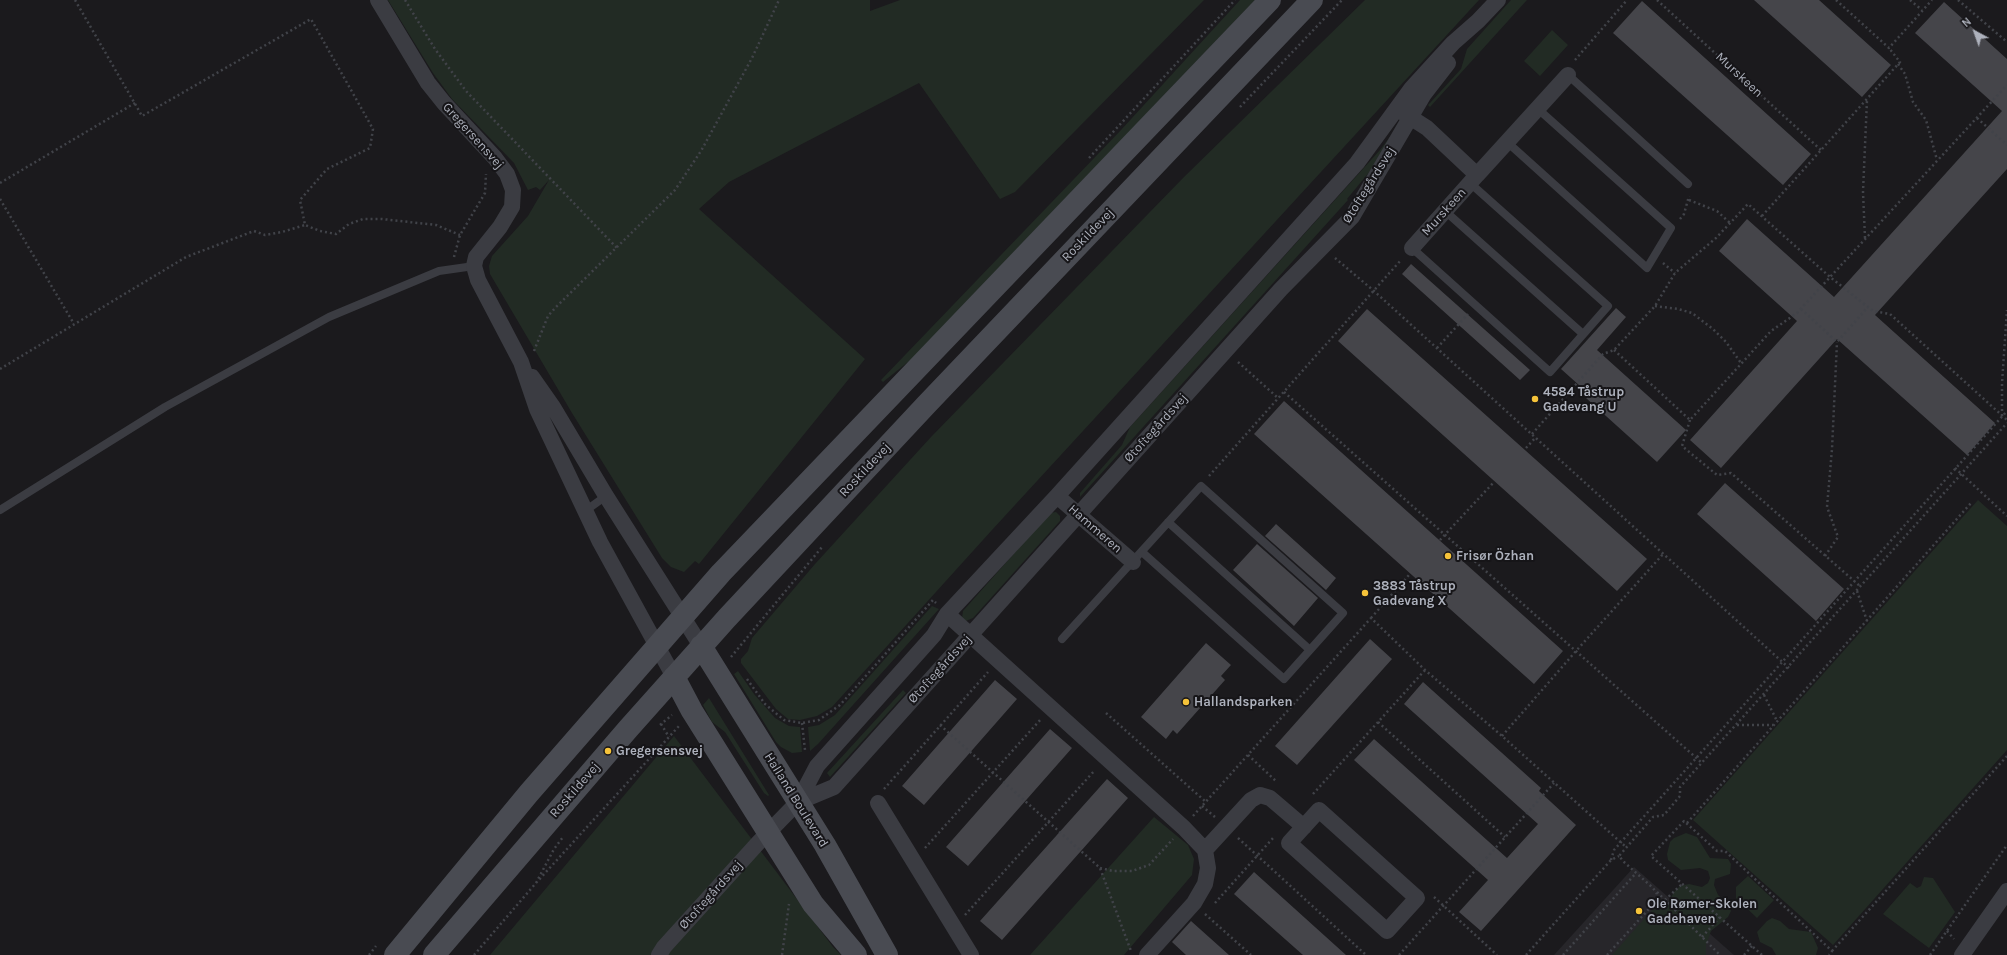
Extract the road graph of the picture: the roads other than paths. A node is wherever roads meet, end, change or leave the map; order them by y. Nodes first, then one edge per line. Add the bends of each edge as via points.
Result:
1 (378, 0) edge
2 (1270, 0) edge
3 (1312, 0) edge
4 (1498, 0) edge
5 (1568, 75) joint
6 (1538, 109) junction
7 (1404, 113) junction
8 (1507, 142) junction
9 (1473, 179) junction
10 (1688, 184) road end
11 (1445, 211) junction
12 (1412, 248) joint
13 (474, 266) junction
14 (1583, 334) junction
15 (521, 362) junction
16 (606, 496) junction
17 (1057, 496) junction
18 (0, 510) edge
19 (585, 510) junction
20 (1079, 515) junction
21 (1168, 522) junction
22 (1137, 556) junction
23 (947, 614) junction
24 (683, 616) junction
25 (970, 636) junction
26 (1062, 639) dead end
27 (657, 645) junction
28 (701, 646) junction
29 (1310, 650) junction
30 (674, 677) junction
31 (798, 802) junction
32 (878, 803) road end
33 (1298, 822) junction
34 (768, 833) junction
35 (1205, 850) junction
36 (2007, 891) edge
37 (395, 955) edge
38 (434, 955) edge
39 (659, 955) edge
40 (856, 955) edge
41 (887, 955) edge
42 (971, 955) edge
43 (1147, 955) edge
44 (1962, 955) edge

1 - 13 street, Gregersensvej via 428,84 495,158 507,174 513,190 508,215 480,251
2 - 24 main road via 902,382
3 - 28 main road, Roskildevej via 926,405
4 - 7 street, Øtoftegårdsvej via 1478,21 1470,37
5 - 6 street, Murskeen
5 - 10 lane
6 - 8 street, Murskeen
6 - 8 lane via 1671,228 1647,268
7 - 9 street via 1426,128
7 - 17 street, Øtoftegårdsvej
7 - 20 street, Øtoftegårdsvej via 1382,168 1352,217 1281,289
8 - 9 street, Murskeen
9 - 11 street, Murskeen
9 - 14 lane via 1608,306
11 - 12 street, Murskeen
11 - 14 lane
12 - 14 lane via 1550,372
13 - 15 street via 478,280
13 - 18 lane via 440,271 329,317 165,407
15 - 16 street via 553,407
15 - 19 street via 537,408
16 - 19 lane
16 - 24 street
17 - 20 street, Hammeren
17 - 23 street, Øtoftegårdsvej
19 - 27 street
20 - 22 street, Hammeren
20 - 25 street, Øtoftegårdsvej
21 - 22 lane
21 - 29 lane
21 - 29 lane via 1201,486 1343,613
22 - 26 lane
22 - 29 lane via 1284,679
23 - 25 street
23 - 31 street, Øtoftegårdsvej via 934,635 817,766
24 - 27 main road
24 - 28 street
25 - 31 street, Øtoftegårdsvej via 834,787
25 - 35 street via 1184,828
27 - 30 street
27 - 37 main road via 529,793
28 - 30 main road, Roskildevej
28 - 31 main road, Halland Boulevard via 723,670
30 - 34 main road
30 - 38 main road, Roskildevej
31 - 34 street, Øtoftegårdsvej
31 - 41 main road, Halland Boulevard
32 - 42 street
33 - 33 street via 1318,810 1417,898 1387,931 1289,843
33 - 35 street via 1270,798 1260,795 1251,800
34 - 39 street, Øtoftegårdsvej
34 - 40 main road via 813,904
35 - 43 street via 1208,868 1199,908
36 - 44 street

